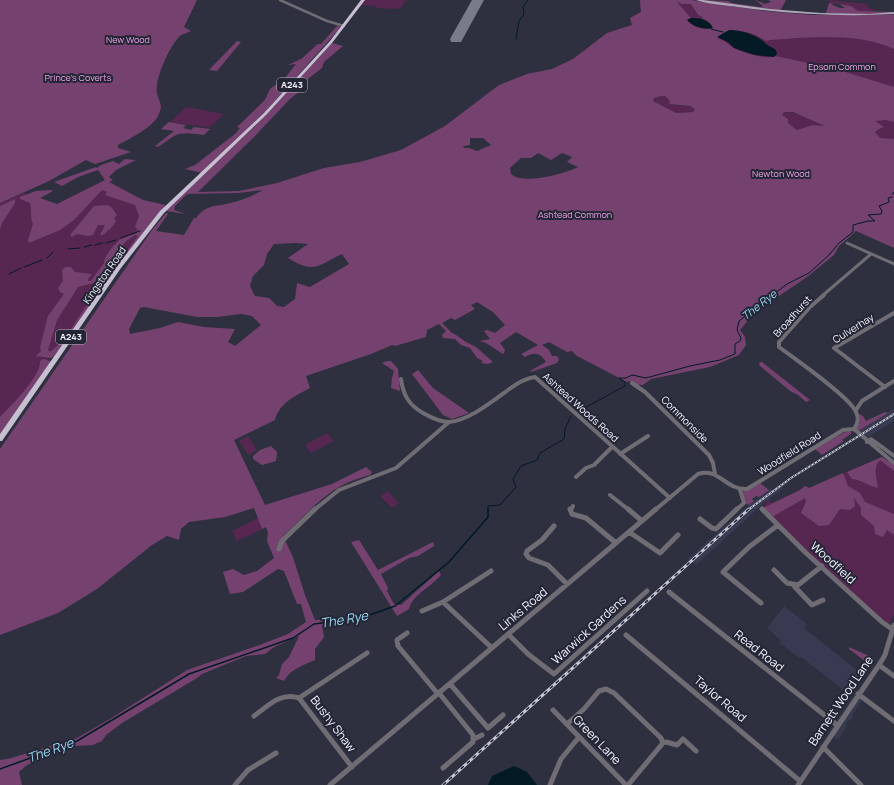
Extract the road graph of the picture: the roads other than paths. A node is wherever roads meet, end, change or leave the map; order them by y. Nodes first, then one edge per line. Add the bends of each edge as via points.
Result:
1 (280, 0) edge
2 (363, 0) edge
3 (697, 0) edge
4 (894, 13) edge
5 (344, 26) junction
6 (847, 243) dead end
7 (871, 254) junction
8 (894, 264) edge
9 (894, 313) edge
10 (401, 379) dead end
11 (894, 381) edge
12 (632, 384) dead end
13 (885, 387) junction
14 (850, 402) junction
15 (860, 403) junction
16 (856, 410) junction
17 (449, 422) junction
18 (854, 429) junction
19 (648, 436) dead end
20 (0, 439) edge
21 (867, 442) junction
22 (612, 447) junction
23 (620, 454) junction
24 (893, 454) edge
25 (894, 463) edge
26 (715, 474) junction
27 (576, 477) dead end
28 (740, 490) junction
29 (610, 494) dead end
30 (670, 498) junction
31 (573, 506) dead end
32 (762, 509) dead end
33 (700, 519) dead end
34 (642, 521) junction
35 (778, 525) junction
36 (554, 526) dead end
37 (629, 532) junction
38 (678, 535) dead end
39 (616, 543) junction
40 (279, 549) dead end
41 (822, 566) junction
42 (774, 570) dead end
43 (491, 571) dead end
44 (567, 584) junction
45 (794, 586) junction
46 (647, 591) dead end
47 (669, 592) dead end
48 (823, 600) dead end
49 (443, 602) junction
50 (761, 603) dead end
51 (422, 611) dead end
52 (893, 627) edge
53 (407, 633) dead end
54 (508, 634) junction
55 (626, 635) dead end
56 (492, 648) junction
57 (367, 653) dead end
58 (879, 665) junction
59 (894, 676) edge
60 (450, 684) junction
61 (438, 693) junction
62 (858, 694) junction
63 (299, 698) junction
64 (553, 710) dead end
65 (503, 715) dead end
66 (254, 716) dead end
67 (894, 721) edge
68 (567, 724) junction
69 (837, 725) junction
70 (482, 735) dead end
71 (579, 737) junction
72 (474, 739) junction
73 (662, 743) junction
74 (823, 747) junction
75 (696, 751) dead end
76 (276, 753) dead end
77 (352, 767) junction
78 (444, 768) dead end
79 (799, 783) edge
80 (235, 785) edge
81 (330, 785) edge
82 (550, 785) edge
83 (627, 785) edge
84 (861, 785) edge

1 - 5 street
2 - 5 highway, A243
3 - 4 main road via 800,13
5 - 20 highway, Kingston Road / A243 via 290,87 169,205 143,235
6 - 7 street
7 - 8 street
7 - 14 street, Broadhurst via 810,307 779,342 779,347
9 - 13 street, Culverhay via 834,348
10 - 17 street via 405,396 412,407
11 - 13 street
12 - 26 street, Commonside via 645,392 709,455
13 - 15 street
14 - 15 street
14 - 16 street, Broadhurst
15 - 16 street
16 - 18 street via 858,425
17 - 22 street, Ashtead Woods Road via 480,410 522,381 535,377
17 - 40 street, Ashtead Woods Road via 396,468 339,490 287,536
18 - 21 street
18 - 28 street, Woodfield Road via 844,430 750,488
19 - 23 street
21 - 24 street via 871,439
21 - 25 street
22 - 23 street, Ashtead Woods Road
22 - 27 street via 594,465
23 - 30 street, Ashtead Woods Road
26 - 28 street via 732,488
26 - 30 street, Links Road via 701,472
28 - 33 street via 744,503 716,529
29 - 34 street
30 - 34 street, Links Road
31 - 39 street via 570,509 572,514 586,518
32 - 35 street, Woodfield
34 - 37 street, Links Road
35 - 41 street, Woodfield
35 - 50 street via 749,547 723,572
36 - 44 street via 526,554 529,558 548,565
37 - 38 street via 660,553
37 - 39 street, Links Road
39 - 44 street, Links Road
41 - 45 street
41 - 52 street, Woodfield via 882,622
42 - 45 street via 789,585
43 - 49 street
44 - 54 street, Links Road
45 - 48 street via 812,605
46 - 54 street, Warwick Gardens via 554,674
47 - 69 street, Read Road
49 - 51 street
49 - 56 street
52 - 58 street, Barnett Wood Lane
53 - 61 street via 398,640 398,646
54 - 56 street, Links Road
55 - 79 street, Taylor Road
56 - 60 street, Links Road
57 - 63 street
58 - 59 street
58 - 62 street, Barnett Wood Lane
60 - 61 street, Links Road
60 - 65 street via 488,728
61 - 72 street
61 - 77 street, Links Road
62 - 67 street
62 - 69 street, Barnett Wood Lane
63 - 66 street, Bushy Shaw via 294,695 283,696
63 - 77 street, Bushy Shaw
64 - 68 street, Green Lane
68 - 71 street, Green Lane
68 - 73 street via 599,691 606,689 614,693 661,738
69 - 74 street, Barnett Wood Lane
70 - 72 street
71 - 82 street via 566,749
71 - 83 street, Green Lane
72 - 78 street
73 - 75 street via 677,745 683,739
73 - 83 street
74 - 79 street, Barnett Wood Lane
74 - 84 street
76 - 80 street via 249,768
77 - 81 street, Links Road

